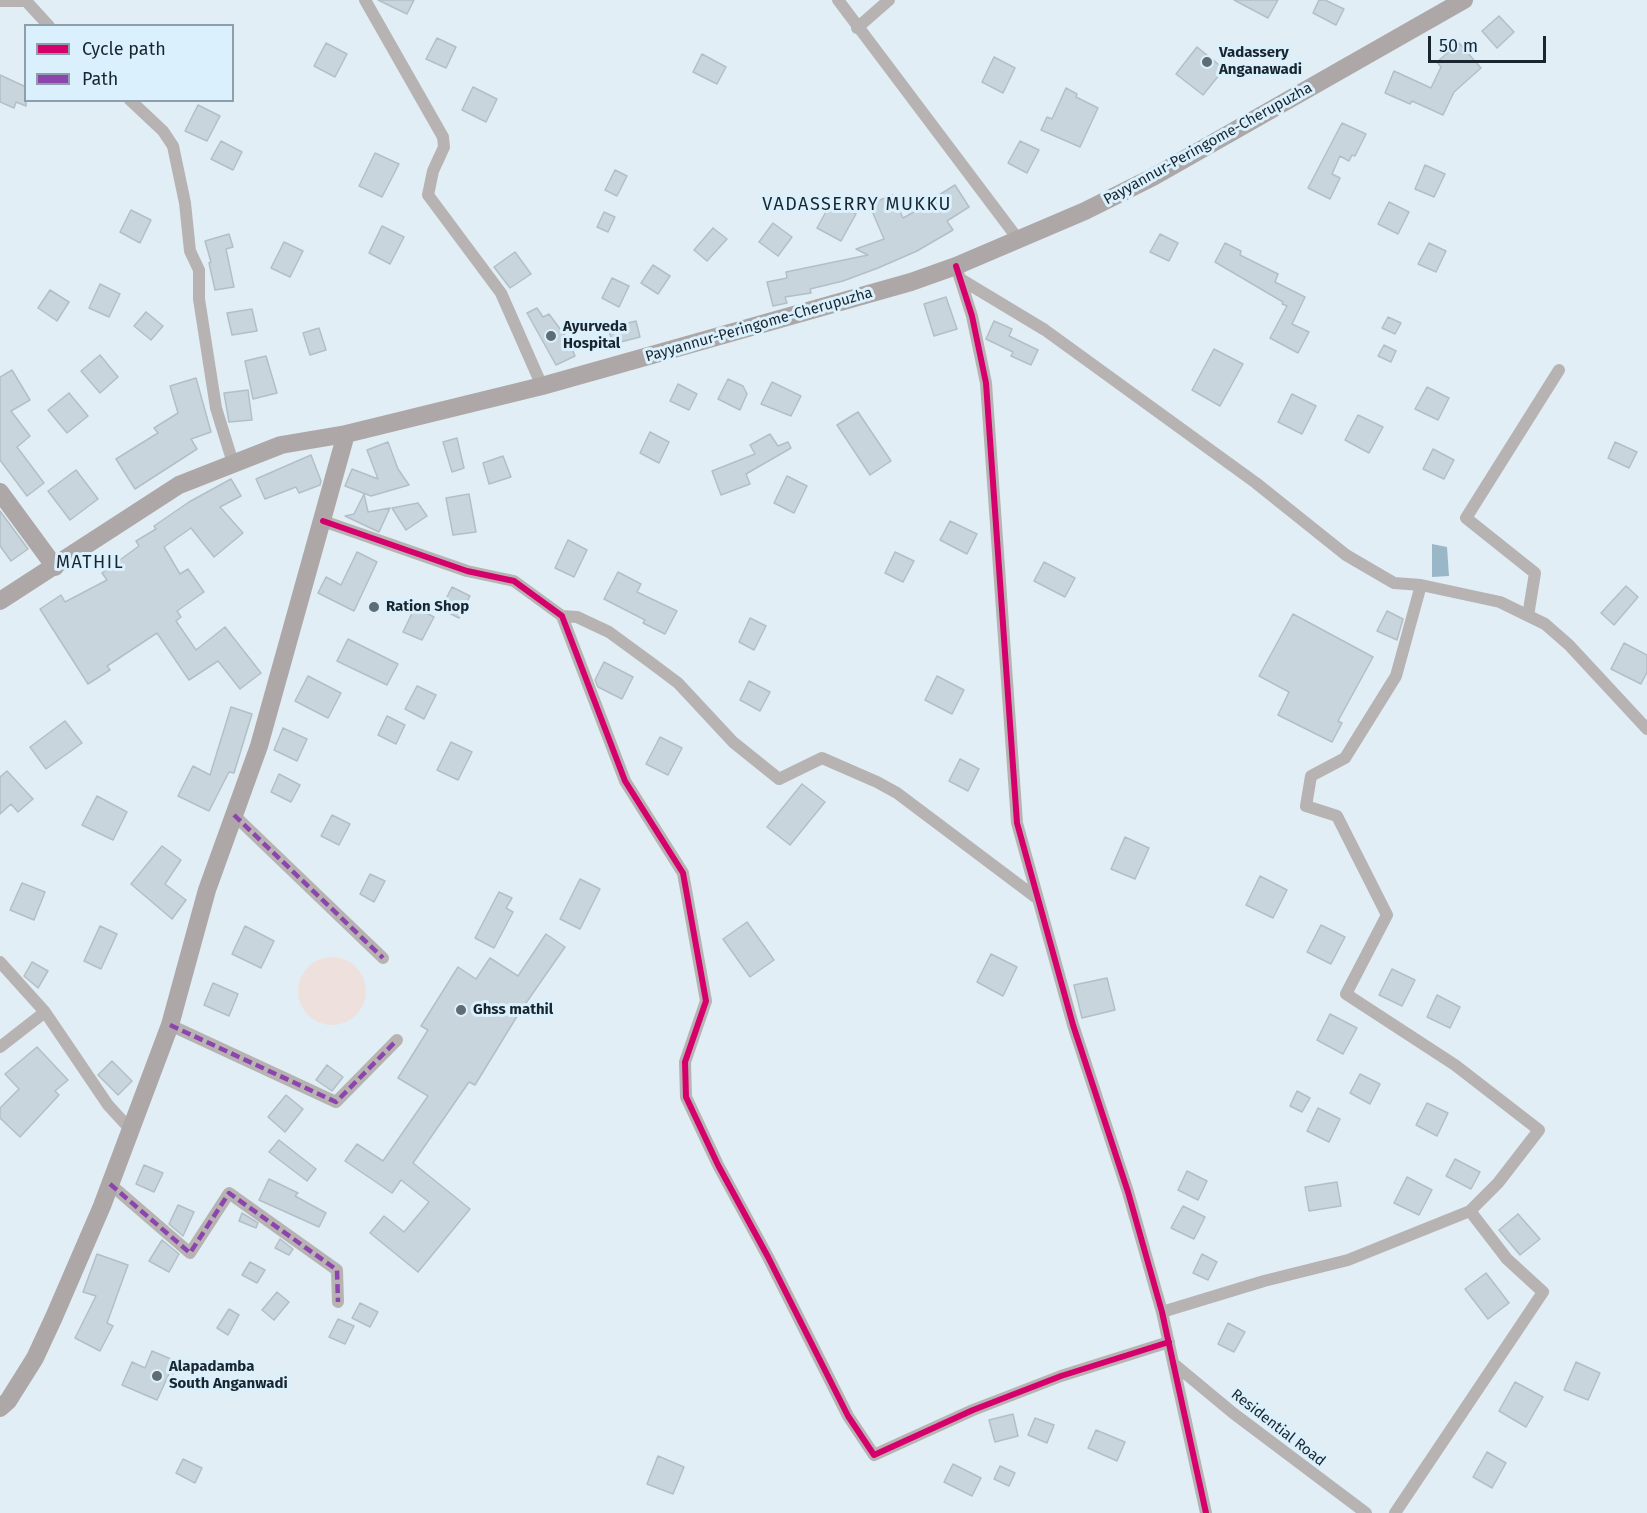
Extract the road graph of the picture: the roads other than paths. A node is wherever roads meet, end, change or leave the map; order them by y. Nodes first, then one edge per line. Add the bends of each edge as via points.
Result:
1 (365, 0) edge
2 (838, 0) edge
3 (889, 0) edge
4 (1464, 0) edge
5 (0, 1) edge
6 (47, 24) edge
7 (857, 28) junction
8 (132, 102) edge
9 (1018, 239) junction
10 (959, 273) junction
11 (1559, 370) dead end
12 (542, 386) junction
13 (346, 434) junction
14 (233, 464) junction
15 (0, 492) edge
16 (323, 521) junction
17 (55, 567) junction
18 (1421, 585) junction
19 (0, 602) edge
20 (562, 616) junction
21 (1528, 616) junction
22 (1647, 729) edge
23 (234, 815) junction
24 (1038, 899) junction
25 (383, 958) dead end
26 (0, 962) edge
27 (45, 1012) junction
28 (170, 1025) junction
29 (397, 1040) dead end
30 (0, 1047) edge
31 (130, 1129) junction
32 (110, 1184) junction
33 (1470, 1211) junction
34 (338, 1302) dead end
35 (1162, 1312) junction
36 (1169, 1341) junction
37 (1174, 1364) junction
38 (0, 1408) edge
39 (1206, 1513) edge
40 (1366, 1513) edge
41 (1395, 1513) edge

1 - 12 street via 443,137 444,147 428,195 501,292
2 - 7 street
3 - 7 street
4 - 9 main road, Payyannur-Peringome-Cherupuzha via 1154,177
5 - 6 street via 26,1
7 - 9 street
8 - 14 street via 173,146 190,251 199,270 216,408
9 - 10 main road, Payyannur-Peringome-Cherupuzha
10 - 12 main road, Payyannur-Peringome-Cherupuzha via 910,282
10 - 18 street via 1045,330 1256,483 1346,555 1394,583
10 - 24 street via 986,383 1017,823
11 - 21 street via 1466,518 1535,573
12 - 13 main road, Payyannur-Peringome-Cherupuzha
13 - 14 main road, Payyannur-Peringome-Cherupuzha via 281,445
13 - 16 main road
14 - 17 main road, Payyannur-Peringome-Cherupuzha via 179,485
15 - 17 main road
16 - 20 street via 466,571 514,581
16 - 23 main road via 259,746
17 - 19 main road, Payyannur-Peringome-Cherupuzha
18 - 21 street via 1500,602
18 - 33 street via 1396,676 1344,758 1311,776 1306,806 1336,816 1388,915 1346,994 1455,1065 1539,1130 1498,1183
20 - 24 street via 577,616 609,632 678,683 734,741 779,779 822,758 877,782
20 - 36 street via 625,781 682,873 706,1001 685,1062 686,1097 848,1416 874,1455 973,1410
21 - 22 street via 1545,624 1569,645
23 - 25 street
23 - 28 main road via 207,890
24 - 35 street
26 - 27 street
27 - 30 street
27 - 31 street via 108,1105
28 - 29 street via 336,1102
28 - 31 main road
31 - 32 main road
32 - 34 street via 190,1253 229,1193 337,1270
32 - 38 main road via 35,1358
33 - 35 street via 1348,1260
33 - 41 street via 1507,1258 1543,1292
35 - 36 street
36 - 37 street
37 - 39 street
37 - 40 street, Residential Road

